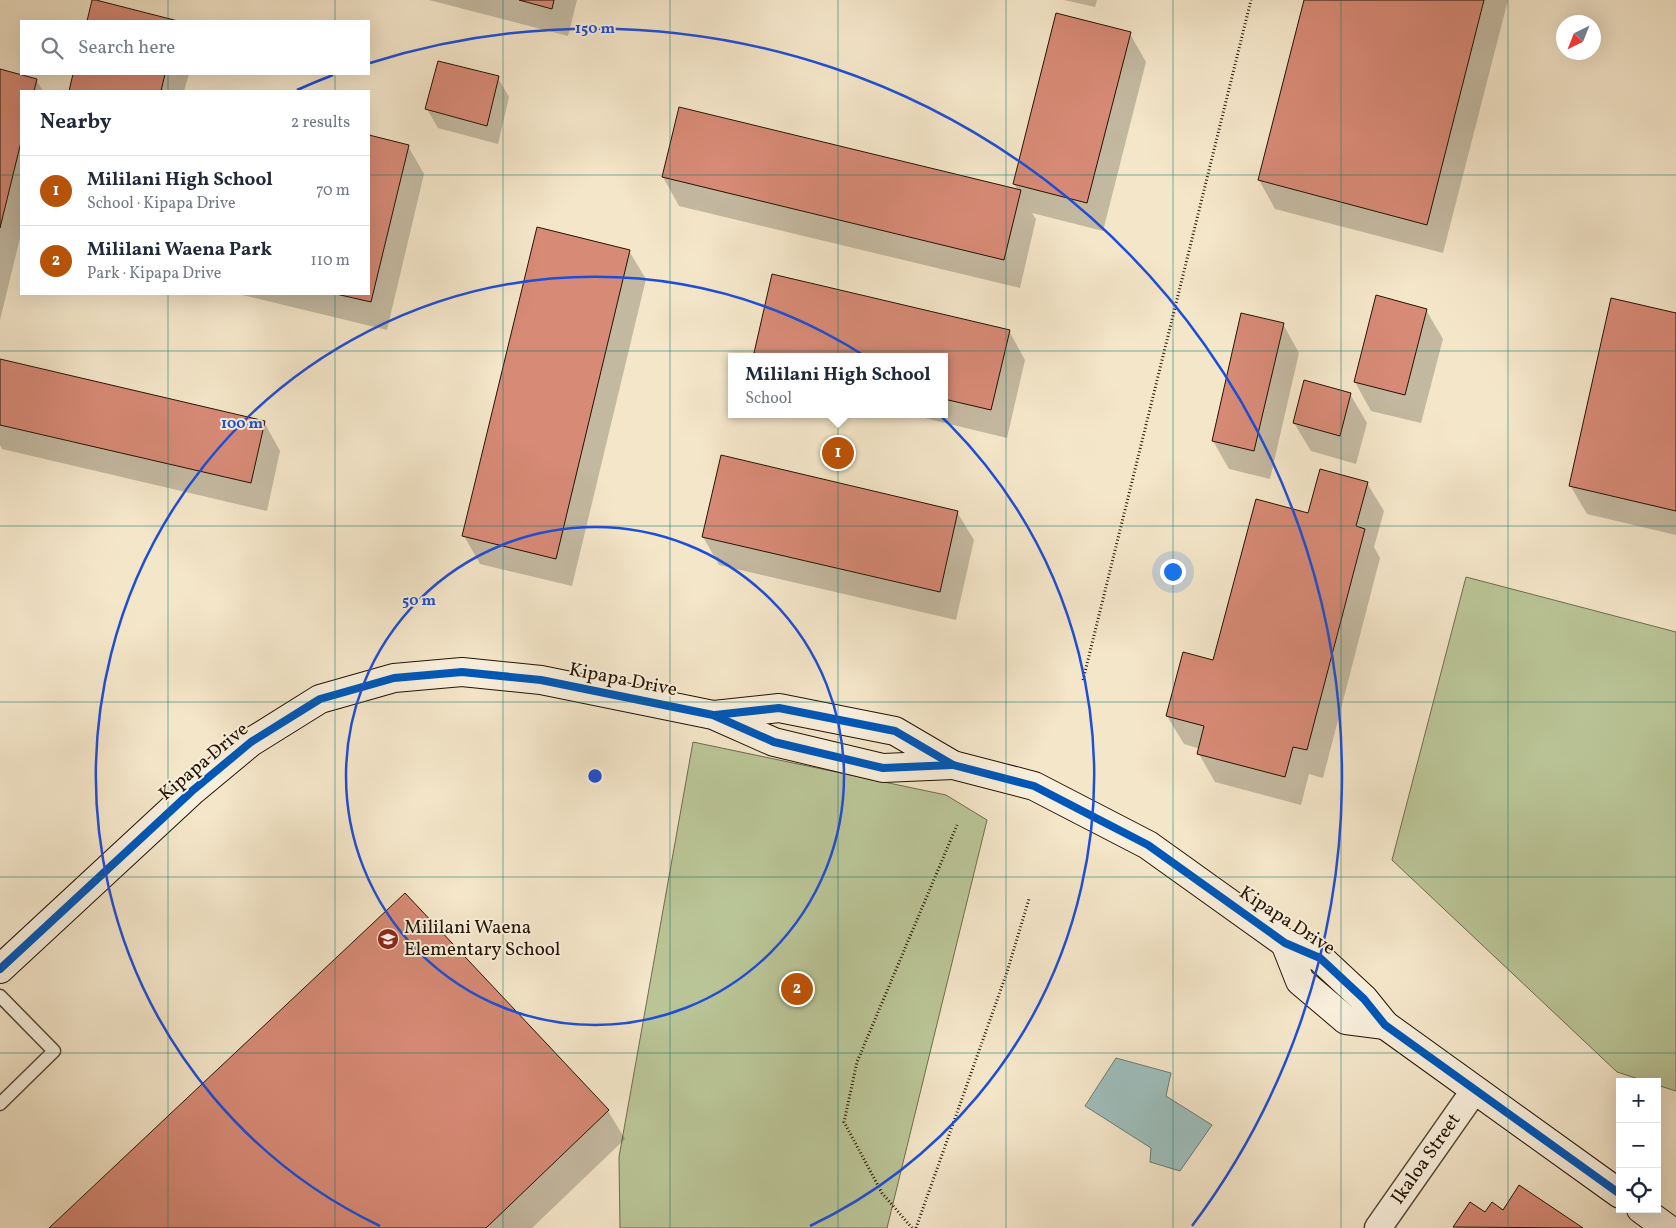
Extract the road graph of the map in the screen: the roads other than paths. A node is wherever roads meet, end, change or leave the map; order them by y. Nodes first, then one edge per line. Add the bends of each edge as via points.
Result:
1 (713, 715) junction
2 (953, 765) junction
3 (0, 969) edge
4 (0, 996) edge
5 (1474, 1091) junction
6 (0, 1104) edge
7 (1616, 1191) edge
8 (1646, 1213) edge
9 (1378, 1228) edge
10 (1667, 1228) edge

1 - 2 street, Kipapa Drive via 774,742 883,768
1 - 2 street, Kipapa Drive via 779,708 895,731
1 - 3 street, Kipapa Drive via 541,680 462,672 394,678 320,699 251,742 192,791
2 - 5 street, Kipapa Drive via 1034,786 1148,845 1285,943 1320,958 1364,999 1385,1025
4 - 6 lane via 54,1051
5 - 7 street, Kipapa Drive
5 - 9 street, Ikaloa Street
8 - 10 street

